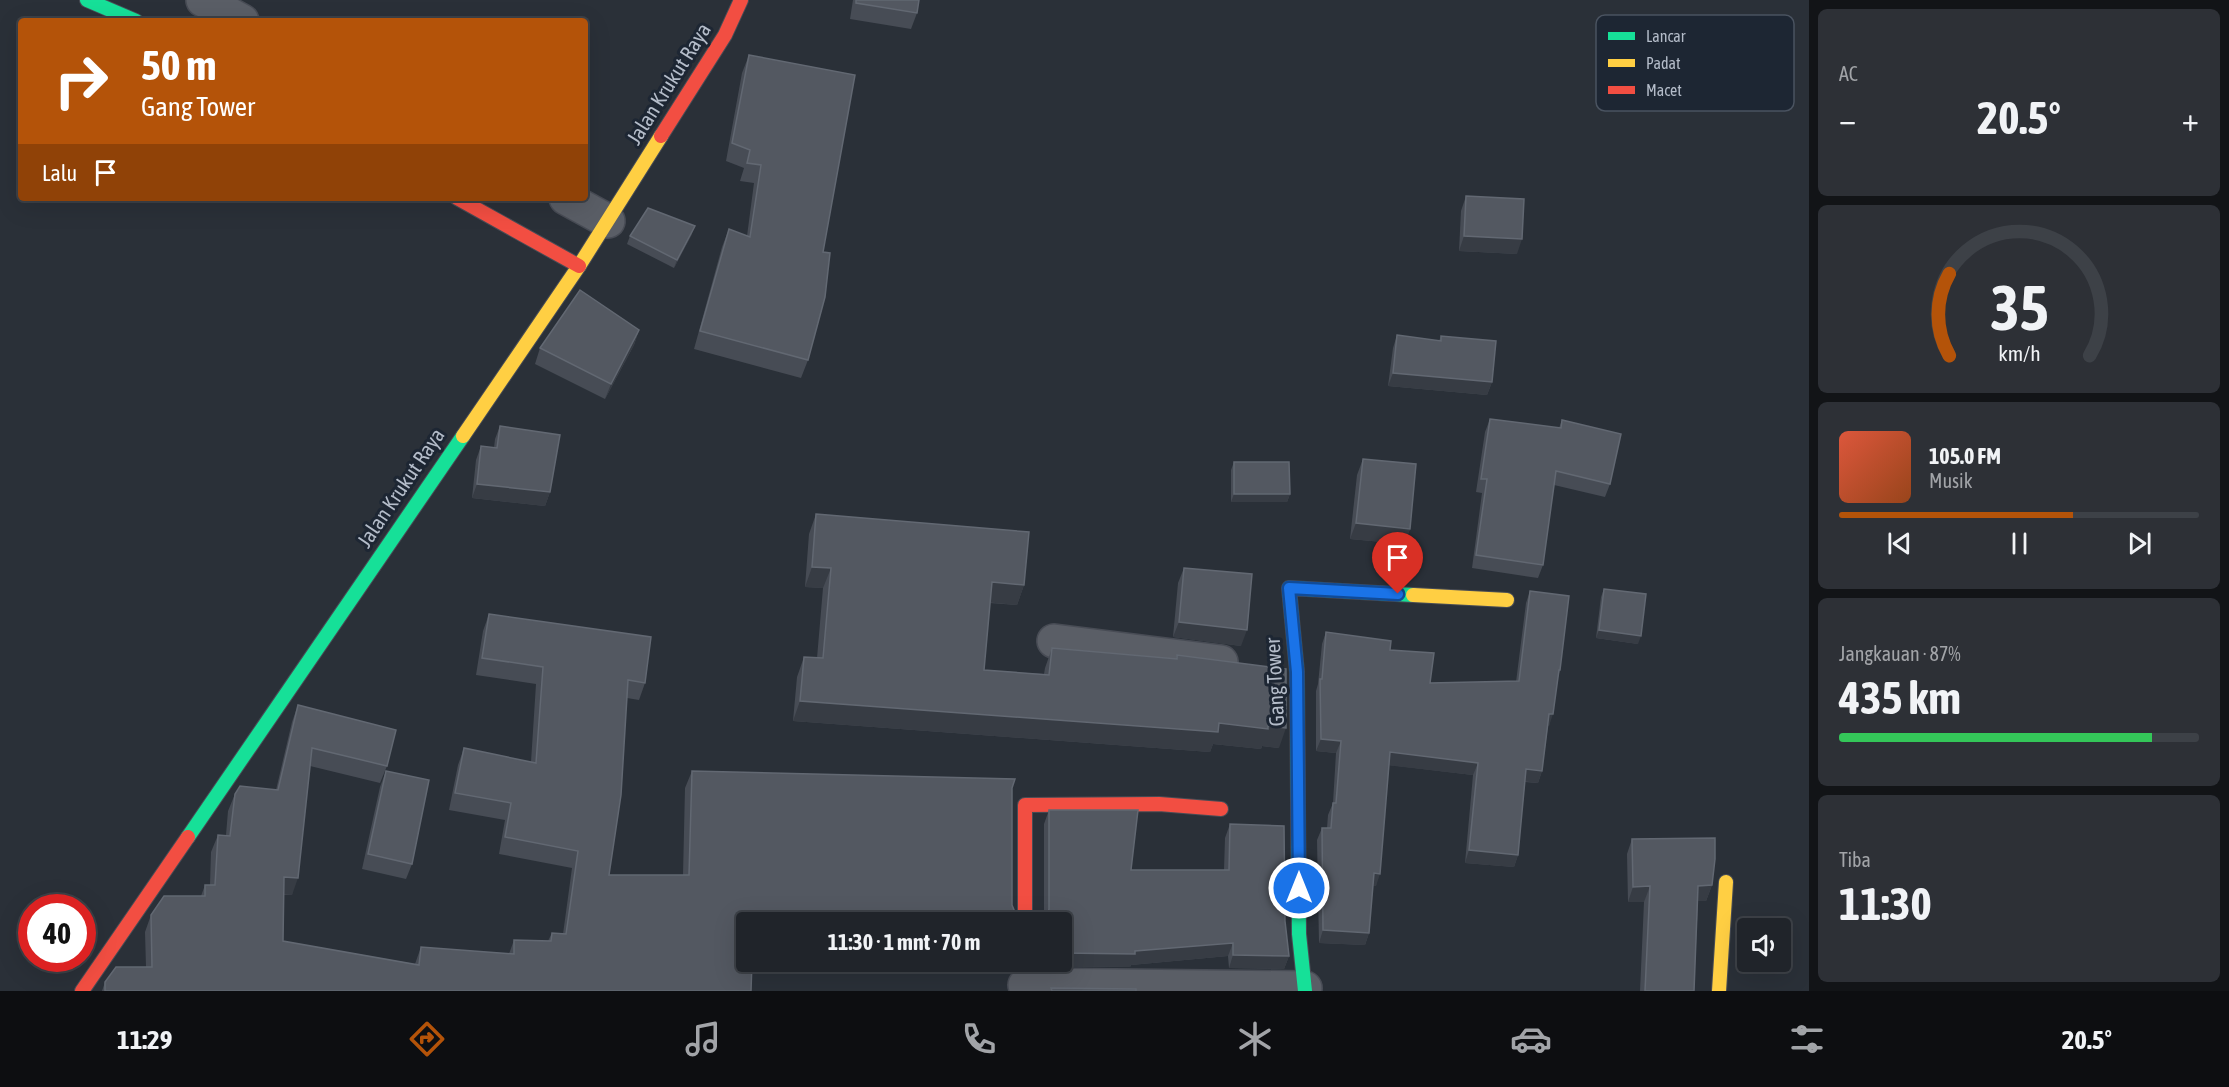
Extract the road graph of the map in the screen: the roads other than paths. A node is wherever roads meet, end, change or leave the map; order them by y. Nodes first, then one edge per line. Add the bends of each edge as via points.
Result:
1 (87, 0) edge
2 (203, 0) edge
3 (741, 0) edge
4 (129, 18) edge
5 (236, 18) edge
6 (462, 201) edge
7 (571, 201) edge
8 (608, 221) junction
9 (579, 266) junction
10 (1507, 600) dead end
11 (1054, 641) dead end
12 (1297, 672) junction
13 (1221, 809) dead end
14 (1725, 882) dead end
15 (1025, 912) edge
16 (1025, 979) edge
17 (1305, 990) edge
18 (82, 991) edge
19 (1719, 991) edge

1 - 4 street
2 - 5 street
3 - 8 street, Jalan Krukut Raya via 725,35
6 - 9 street
7 - 8 street
8 - 9 street, Jalan Krukut Raya
9 - 18 street, Jalan Krukut Raya
10 - 12 street, Gang Tower via 1289,588
11 - 12 street
12 - 17 street, Gang Tower via 1299,934
13 - 15 street via 1159,804 1025,805
14 - 19 street
16 - 17 street

